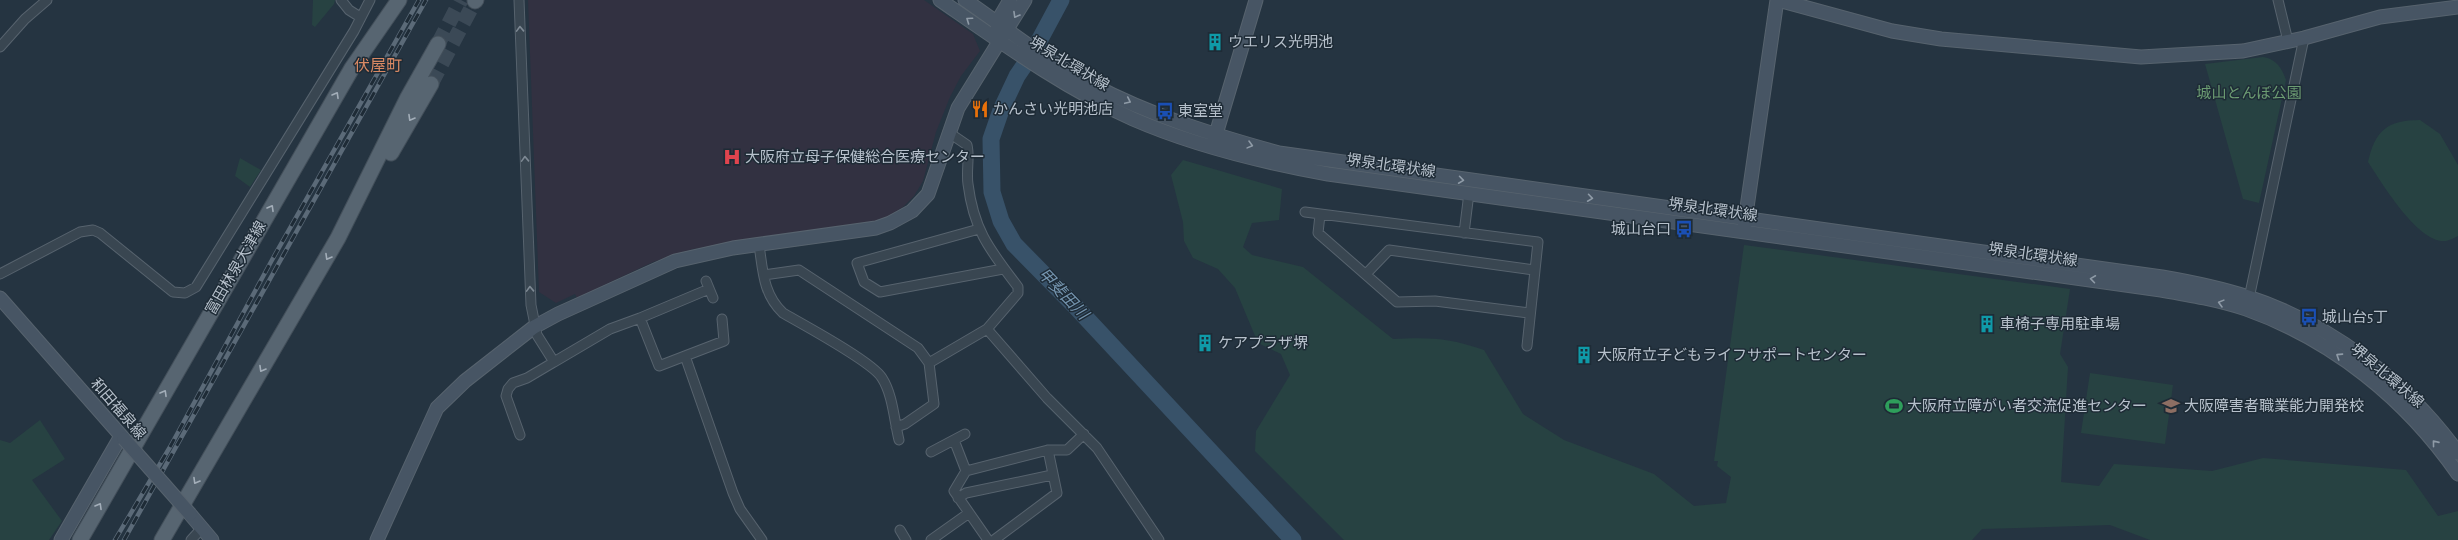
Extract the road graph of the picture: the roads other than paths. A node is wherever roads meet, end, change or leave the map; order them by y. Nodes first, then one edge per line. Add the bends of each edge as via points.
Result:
1 (47, 0) edge
2 (341, 0) edge
3 (370, 0) edge
4 (387, 0) edge
5 (399, 0) edge
6 (519, 0) edge
7 (940, 0) edge
8 (965, 0) edge
9 (1010, 0) edge
10 (1025, 0) edge
11 (1256, 0) edge
12 (1777, 0) edge
13 (2278, 0) edge
14 (2458, 7) edge
15 (360, 17) junction
16 (997, 22) junction
17 (1003, 36) junction
18 (2304, 38) junction
19 (2288, 41) junction
20 (438, 44) tunnel mouth
21 (0, 47) edge
22 (352, 68) junction
23 (430, 84) tunnel mouth
24 (948, 132) junction
25 (1214, 142) junction
26 (1469, 193) junction
27 (1305, 212) dead end
28 (1320, 215) junction
29 (1744, 225) junction
30 (979, 229) junction
31 (1464, 233) junction
32 (338, 238) junction
33 (759, 245) junction
34 (1003, 269) junction
35 (1534, 270) junction
36 (0, 274) edge
37 (1366, 274) junction
38 (764, 276) junction
39 (709, 289) dead end
40 (0, 298) edge
41 (2248, 303) junction
42 (1529, 313) junction
43 (640, 318) junction
44 (722, 319) dead end
45 (534, 327) junction
46 (987, 329) junction
47 (1527, 346) dead end
48 (685, 356) junction
49 (554, 362) junction
50 (929, 363) junction
51 (896, 426) junction
52 (521, 429) dead end
53 (965, 434) dead end
54 (1084, 434) junction
55 (122, 438) junction
56 (899, 440) dead end
57 (954, 440) junction
58 (1048, 450) junction
59 (931, 452) dead end
60 (2458, 453) edge
61 (966, 471) junction
62 (2458, 474) edge
63 (1052, 475) junction
64 (958, 498) junction
65 (969, 513) junction
66 (202, 528) junction
67 (900, 530) dead end
68 (61, 540) edge
69 (80, 540) edge
70 (162, 540) edge
71 (190, 540) edge
72 (212, 540) edge
73 (377, 540) edge
74 (762, 540) edge
75 (906, 540) edge
76 (931, 540) edge
77 (988, 540) edge
78 (994, 540) edge
79 (1159, 540) edge

1 - 21 street via 25,19
2 - 15 street via 349,10
3 - 15 street
4 - 22 main road
5 - 22 main road, 富田林泉大津線
45 -> 6 street
17 -> 7 main road, 堺泉北環状線
8 - 16 main road
9 - 16 main road
10 -> 17 main road
11 - 25 main road
12 - 19 main road via 1892,31 1941,39 2141,57 2243,50
12 - 29 main road
13 - 19 street
14 - 18 main road via 2380,17
15 - 36 street via 196,287 185,293 173,292 93,230 80,232
16 - 17 main road
17 - 24 main road via 958,108
17 - 25 main road, 堺泉北環状線 via 1042,61 1076,89 1132,118
18 - 19 main road
18 - 41 street
20 - 32 main road via 407,99
69 -> 22 main road, 富田林泉大津線
23 -> 32 main road via 390,155
24 - 30 street via 967,145 968,185
24 - 33 main road via 928,194 922,203 900,218 876,228
25 - 26 main road, 堺泉北環状線 via 1264,162 1328,174
25 -> 29 main road, 堺泉北環状線
26 - 29 main road, 堺泉北環状線
26 - 31 street
27 - 28 street
28 - 31 street
28 - 37 street via 1318,233
29 - 41 main road, 堺泉北環状線 via 2162,277 2203,284
30 - 34 street
30 - 34 street via 857,263 864,282 880,292
31 - 35 street via 1538,242
32 -> 70 main road
33 - 38 street
33 - 45 main road via 691,256 655,268
34 - 46 street via 1018,287 1018,294
35 - 37 street via 1389,250
35 - 42 street
37 - 42 street via 1397,302 1435,301
38 - 50 street via 799,270 908,340
38 - 51 street via 767,292 783,313 860,360 881,376 888,391
39 - 43 street via 675,298
40 - 55 main road, 和田福泉線
41 - 60 main road, 堺泉北環状線 via 2305,322 2352,349 2403,390
62 -> 41 main road, 堺泉北環状線 via 2422,428 2371,379 2348,362
42 - 47 street
43 - 48 street via 659,366
43 - 49 street via 610,330
44 - 48 street via 724,341
45 - 49 street via 539,340
45 - 73 main road via 465,381 437,408
46 - 50 street
46 - 54 street via 1047,398
48 - 74 street via 733,493 740,509
49 - 52 street via 513,383 508,389 506,396
50 - 51 street via 934,404 905,424
51 - 56 street
53 - 57 street
54 - 58 street via 1067,450
54 - 79 street via 1114,470
55 - 66 main road, 和田福泉線, bridge
55 - 68 main road
57 - 59 street
57 - 61 street
58 - 61 street
58 - 63 street
61 - 64 street via 954,491
63 - 64 street via 966,493
63 - 78 street via 1057,493
64 - 65 street
65 - 76 street
65 - 77 street
66 - 71 street
66 - 72 main road, 和田福泉線
67 - 75 street

